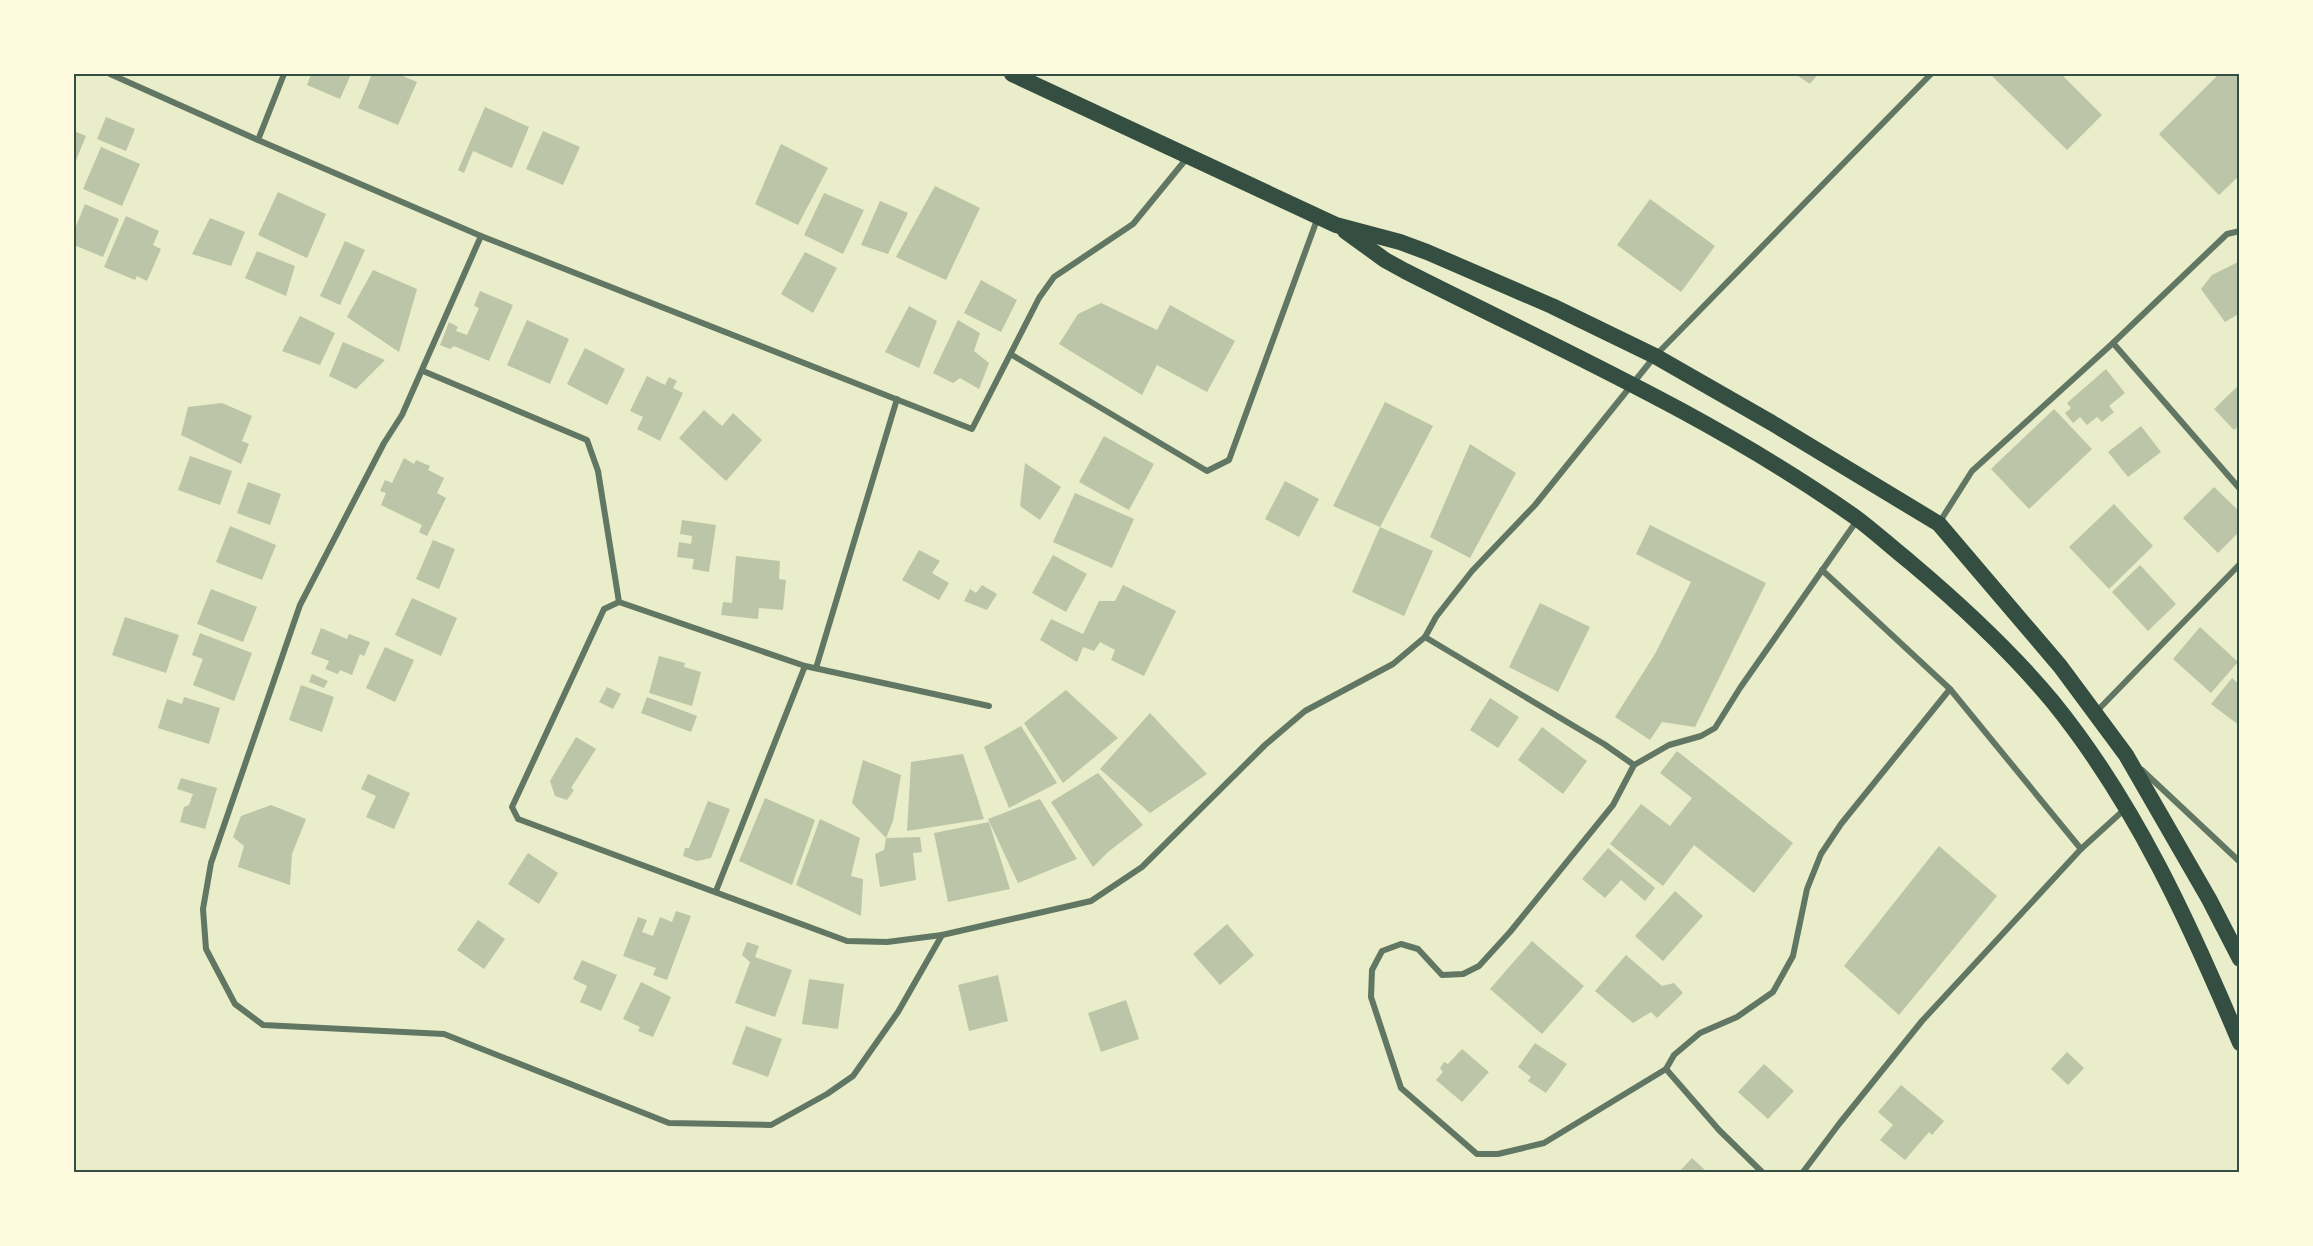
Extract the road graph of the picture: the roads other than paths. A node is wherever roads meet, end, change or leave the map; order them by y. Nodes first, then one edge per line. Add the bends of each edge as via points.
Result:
1 (110, 74) edge
2 (285, 74) edge
3 (1012, 74) edge
4 (1931, 74) edge
5 (258, 140) junction
6 (1190, 156) junction
7 (1319, 217) junction
8 (1336, 225) junction
9 (2240, 231) edge
10 (481, 236) junction
11 (2113, 343) junction
12 (1012, 355) junction
13 (1655, 356) junction
14 (423, 371) junction
15 (1633, 384) junction
16 (897, 399) junction
17 (2240, 489) edge
18 (1858, 519) junction
19 (1939, 524) junction
20 (2240, 564) edge
21 (1822, 570) junction
22 (619, 602) junction
23 (1425, 637) junction
24 (805, 666) junction
25 (816, 668) junction
26 (1950, 688) junction
27 (989, 706) dead end
28 (2095, 714) junction
29 (2126, 755) junction
30 (1634, 765) junction
31 (2126, 809) junction
32 (2082, 849) junction
33 (2240, 862) edge
34 (716, 891) junction
35 (942, 935) junction
36 (2240, 959) edge
37 (2240, 1043) edge
38 (1666, 1069) junction
39 (1762, 1173) edge
40 (1803, 1173) edge

1 - 5 street
2 - 5 street
3 - 6 highway
4 - 13 street
5 - 10 street
6 - 7 highway
6 - 12 street via 1132,224 1054,277 1039,298
7 - 8 highway
7 - 12 street via 1229,460 1207,471
8 - 13 highway via 1427,252
8 - 15 highway via 1405,271
9 - 11 street via 2227,234
10 - 14 street
10 - 16 street
11 - 17 street
11 - 19 street via 1971,471
12 - 16 street via 972,429
13 - 15 street
13 - 19 highway
14 - 22 street via 587,440 598,471
14 - 35 street via 300,605 212,863 203,909 206,949 235,1004 263,1025 444,1034 669,1123 771,1125 853,1076 898,1012
15 - 18 highway via 1718,431
15 - 23 street via 1535,506 1472,571
16 - 25 street
18 - 21 street
18 - 31 highway via 1959,603 2019,664 2085,745
19 - 28 highway via 2060,666
20 - 28 street
21 - 26 street
21 - 30 street via 1715,728 1670,745
22 - 24 street
22 - 34 street via 604,609 512,807 518,819
23 - 30 street
23 - 35 street via 1393,664 1305,711 1142,867 1091,901
24 - 25 street
24 - 34 street
25 - 27 street
26 - 32 street
26 - 38 street via 1821,854 1807,889 1793,956 1773,992 1737,1017 1701,1033 1674,1055
28 - 29 highway
29 - 33 street
29 - 36 highway
30 - 38 street via 1613,805 1479,966 1463,974 1442,975 1418,950 1401,944 1382,951 1372,970 1371,996 1401,1088 1477,1154 1498,1154 1544,1143
31 - 32 street
31 - 37 highway via 2174,894
32 - 40 street via 1922,1021
34 - 35 street via 847,941 887,942
38 - 39 street

